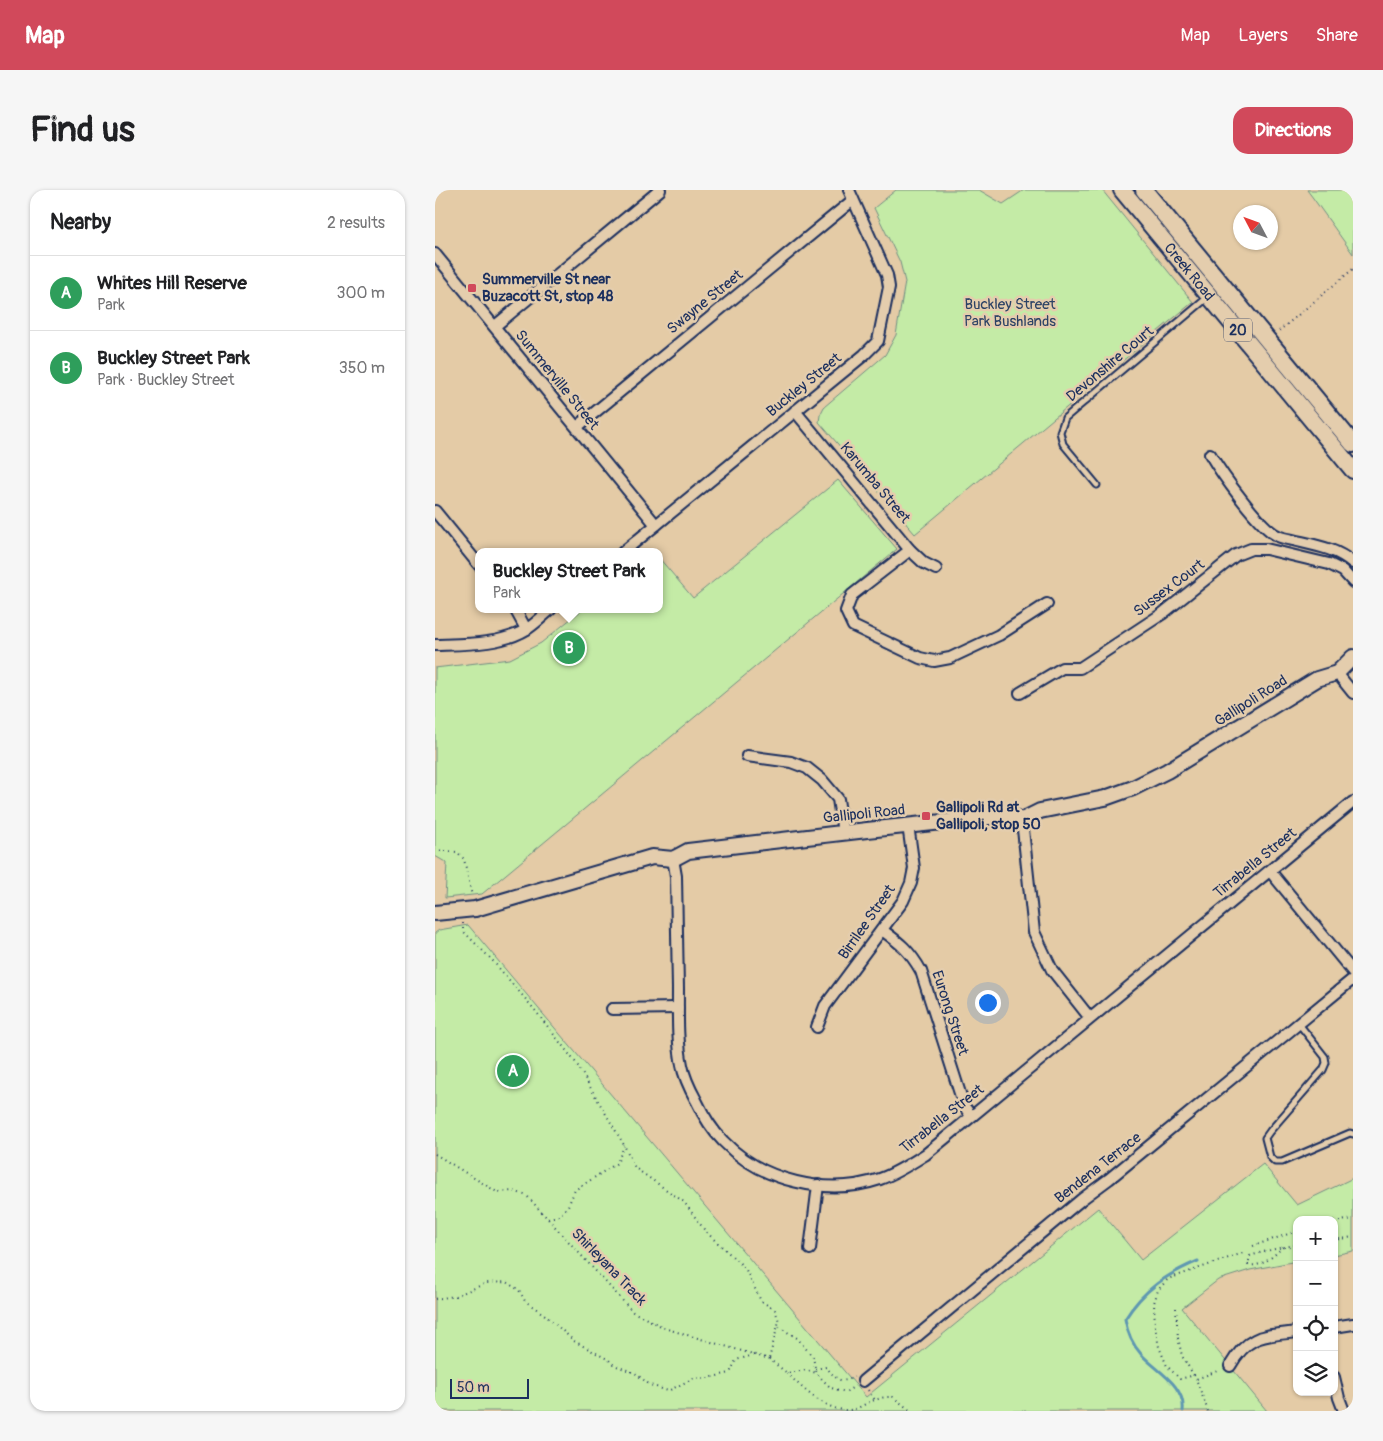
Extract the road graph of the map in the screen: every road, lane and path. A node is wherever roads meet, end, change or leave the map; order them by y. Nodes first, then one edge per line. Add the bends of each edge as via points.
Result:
1 (660, 190) edge
2 (1122, 190) edge
3 (1144, 190) edge
4 (851, 195) edge
5 (435, 254) edge
6 (1353, 269) edge
7 (1209, 296) junction
8 (495, 326) junction
9 (1279, 331) dead end
10 (795, 411) junction
11 (577, 427) junction
12 (1353, 444) edge
13 (1210, 454) dead end
14 (1353, 470) edge
15 (1097, 485) dead end
16 (435, 511) edge
17 (656, 525) junction
18 (628, 548) edge
19 (910, 550) junction
20 (475, 560) edge
21 (1353, 562) edge
22 (936, 569) dead end
23 (1343, 571) junction
24 (1353, 582) edge
25 (1047, 604) dead end
26 (517, 613) edge
27 (546, 613) edge
28 (526, 629) junction
29 (435, 645) edge
30 (1353, 657) edge
31 (1337, 673) junction
32 (1020, 692) dead end
33 (1353, 693) edge
34 (747, 756) dead end
35 (1353, 802) edge
36 (1022, 820) junction
37 (908, 825) junction
38 (843, 833) junction
39 (435, 850) edge
40 (673, 859) junction
41 (1270, 871) junction
42 (469, 910) junction
43 (435, 913) edge
44 (882, 930) junction
45 (1353, 972) edge
46 (1353, 980) edge
47 (678, 1008) junction
48 (612, 1009) dead end
49 (1089, 1018) junction
50 (1299, 1024) junction
51 (817, 1028) dead end
52 (971, 1116) junction
53 (1353, 1134) edge
54 (624, 1145) junction
55 (435, 1154) edge
56 (818, 1186) junction
57 (548, 1218) junction
58 (1353, 1219) edge
59 (1338, 1221) edge
60 (1293, 1232) edge
61 (1353, 1237) edge
62 (1338, 1239) edge
63 (1253, 1246) dead end
64 (1293, 1246) edge
65 (1283, 1247) junction
66 (811, 1249) dead end
67 (1243, 1254) dead end
68 (435, 1299) edge
69 (1176, 1308) dead end
70 (1353, 1324) edge
71 (1338, 1326) edge
72 (778, 1327) junction
73 (1293, 1332) edge
74 (756, 1355) junction
75 (769, 1358) junction
76 (1230, 1366) joint
77 (815, 1369) junction
78 (787, 1373) junction
79 (816, 1373) junction
80 (1195, 1375) junction
81 (861, 1378) junction
82 (1196, 1378) junction
83 (1338, 1394) edge
84 (875, 1400) junction
85 (911, 1411) edge
86 (1207, 1411) edge
87 (1344, 1411) edge

1 - 8 street
2 - 7 main road, Creek Road / 20
3 - 12 main road, Creek Road / 20
4 - 10 street, Buckley Street via 887,275 889,287 878,341
4 - 11 street, Swayne Street
5 - 8 street, Summerville Street
6 - 9 path
7 - 14 main road, Creek Road / 20
7 - 15 lane, Devonshire Court via 1065,418 1060,432 1063,444
8 - 11 street, Summerville Street
10 - 17 street, Buckley Street
10 - 19 street, Karumba Street
11 - 17 street, Summerville Street
13 - 21 street via 1221,473 1265,527 1278,536 1331,549
16 - 20 street
17 - 18 street, Buckley Street
19 - 22 street, Karumba Street
19 - 25 street via 852,595 846,611 853,626 920,658 934,661 950,658 999,634
21 - 23 street
23 - 24 street, Sussex Court
23 - 32 street, Sussex Court via 1329,564 1266,548 1251,549 1236,555 1162,614 1080,668 1062,668
26 - 28 street
27 - 28 street
28 - 29 street via 499,640
30 - 31 street, Gallipoli Road
31 - 33 street
31 - 36 street, Gallipoli Road via 1317,679 1167,771 1133,788 1105,798 1039,811
34 - 38 street via 791,762 807,768 823,780 838,799
35 - 41 street, Tirrabella Street
36 - 37 street, Gallipoli Road via 1009,816
36 - 49 street via 1034,932 1052,970
37 - 38 street, Gallipoli Road
37 - 44 street, Birrilee Street via 914,868 911,883 903,901
38 - 40 street, Gallipoli Road via 688,851
39 - 42 path via 457,852 463,858
40 - 42 street, Gallipoli Road via 652,857
40 - 47 street, Tirrabella Street
41 - 45 street
41 - 49 street, Tirrabella Street
42 - 43 street, Gallipoli Road
42 - 54 path via 463,931 534,1009 576,1063
44 - 51 street, Birrilee Street via 825,1006
44 - 52 street, Eurong Street via 906,948 921,971 964,1106
46 - 50 street, Bendena Terrace
47 - 48 street
47 - 56 street, Tirrabella Street via 682,1065 706,1120 745,1160 771,1174
49 - 52 street, Tirrabella Street
50 - 53 lane via 1325,1057 1326,1063 1265,1138 1270,1157 1275,1162 1282,1162
50 - 81 street, Bendena Terrace
52 - 56 street, Tirrabella Street via 907,1167 880,1179 849,1186
54 - 57 path via 617,1163 575,1190 559,1216
54 - 72 path via 635,1168 684,1202 706,1232 745,1268 761,1301 775,1310
55 - 57 path, Shirleyana Track via 497,1192 514,1191 527,1196
56 - 66 street
57 - 74 path, Shirleyana Track via 633,1312 667,1329
58 - 59 path
60 - 63 path
61 - 62 path
64 - 65 path
65 - 65 path via 1250,1256 1247,1265 1266,1262
67 - 80 path via 1168,1280 1158,1290 1154,1303 1155,1326 1167,1366 1180,1379
68 - 74 path via 455,1296 487,1283 506,1282 574,1341 614,1365 635,1373 650,1385 668,1391 694,1378 729,1372 736,1360
69 - 80 path via 1182,1356
70 - 71 street
72 - 75 path
72 - 77 path via 797,1338 813,1357
73 - 76 street via 1261,1336 1248,1343
74 - 75 path, Shirleyana Track
75 - 78 path, Shirleyana Track
76 - 82 path
77 - 79 path
77 - 81 path via 826,1367 839,1380
78 - 79 path via 807,1370
78 - 84 path, Shirleyana Track via 807,1393 827,1406 848,1410
79 - 81 path via 831,1388 845,1392
80 - 82 path
81 - 84 path
82 - 86 path
83 - 87 street
84 - 85 path via 893,1397

